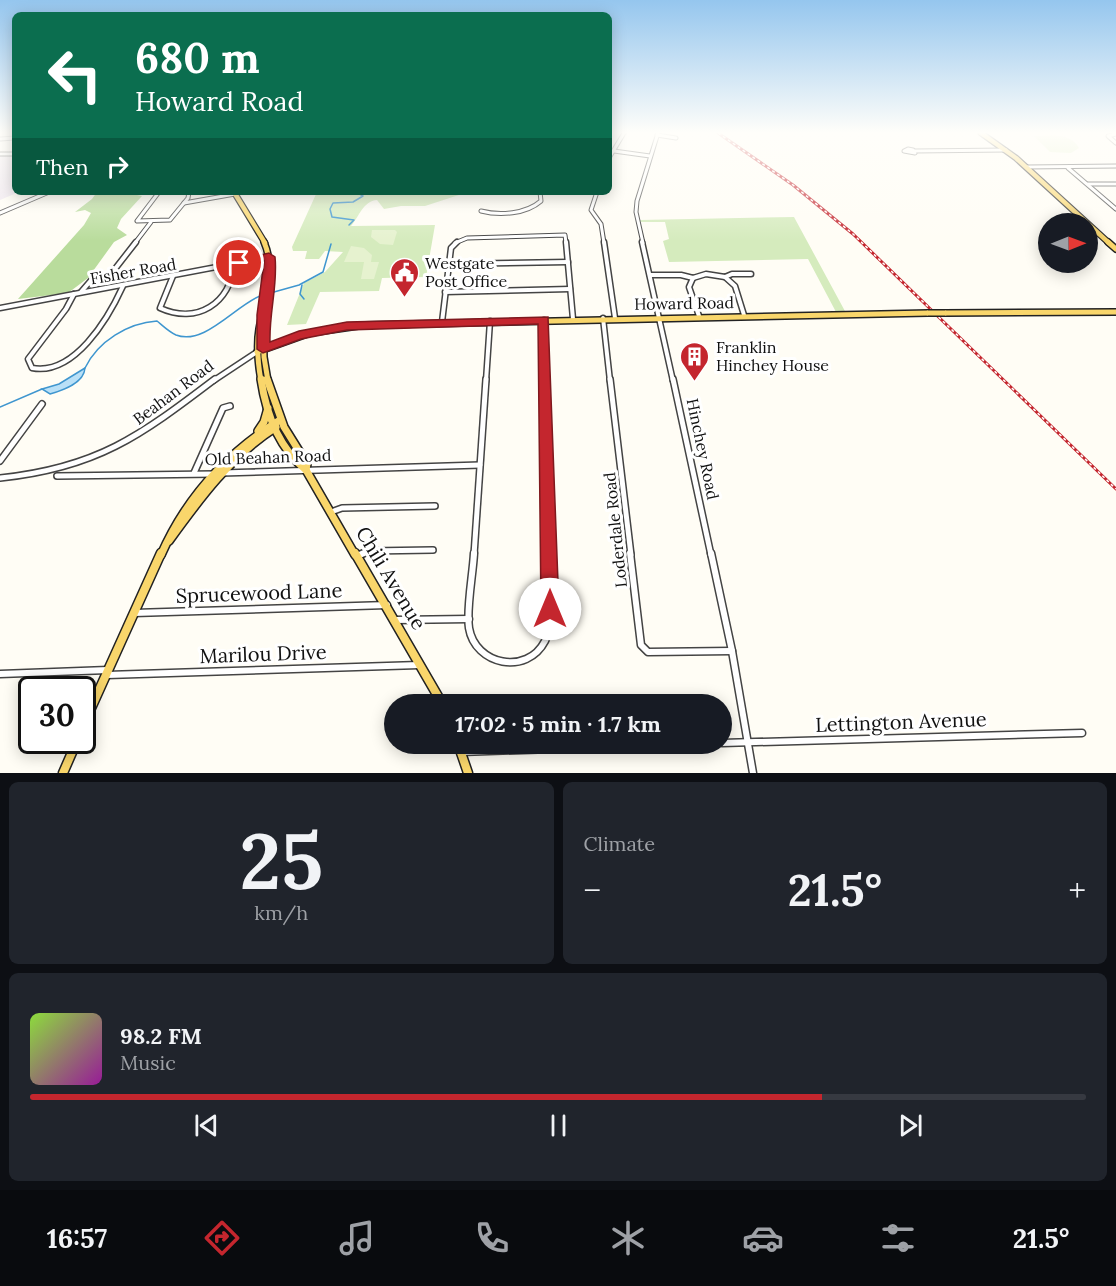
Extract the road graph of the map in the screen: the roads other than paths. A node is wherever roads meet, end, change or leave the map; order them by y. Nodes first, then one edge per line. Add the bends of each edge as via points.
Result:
1 (646, 169) edge
2 (1029, 169) edge
3 (1070, 169) edge
4 (1088, 184) junction
5 (1116, 184) edge
6 (43, 195) edge
7 (157, 195) edge
8 (188, 195) edge
9 (224, 195) edge
10 (235, 195) edge
11 (540, 195) edge
12 (596, 195) edge
13 (1109, 202) junction
14 (1116, 202) edge
15 (184, 203) junction
16 (1116, 209) edge
17 (481, 211) dead end
18 (0, 213) edge
19 (151, 222) junction
20 (1116, 249) edge
21 (269, 257) junction
22 (568, 261) junction
23 (234, 264) junction
24 (448, 264) junction
25 (751, 274) dead end
26 (650, 275) junction
27 (173, 276) junction
28 (725, 277) junction
29 (693, 278) junction
30 (123, 286) junction
31 (570, 289) junction
32 (81, 292) junction
33 (445, 292) junction
34 (74, 294) junction
35 (0, 308) edge
36 (1116, 312) edge
37 (744, 315) junction
38 (699, 316) junction
39 (660, 317) junction
40 (603, 318) junction
41 (615, 318) junction
42 (573, 319) junction
43 (544, 320) junction
44 (490, 321) junction
45 (441, 322) junction
46 (260, 350) junction
47 (42, 404) dead end
48 (230, 406) dead end
49 (268, 408) junction
50 (277, 424) junction
51 (253, 437) junction
52 (0, 462) edge
53 (480, 465) junction
54 (306, 470) junction
55 (194, 473) junction
56 (218, 473) junction
57 (57, 476) dead end
58 (0, 477) edge
59 (435, 506) dead end
60 (331, 512) junction
61 (433, 550) dead end
62 (357, 556) junction
63 (387, 605) junction
64 (134, 614) junction
65 (469, 619) junction
66 (395, 620) junction
67 (732, 651) junction
68 (422, 665) junction
69 (107, 672) junction
70 (0, 674) edge
71 (437, 694) edge
72 (96, 697) edge
73 (1082, 733) dead end
74 (732, 743) edge
75 (749, 743) junction
76 (71, 754) edge
77 (461, 754) edge
78 (63, 773) edge
79 (468, 773) edge
80 (753, 773) edge

1 - 26 street, Hinchey Road via 635,211
2 - 20 main road
3 - 4 street
4 - 5 street
4 - 13 street
6 - 18 street
7 - 19 street via 137,220
8 - 15 street
9 - 15 street
10 - 21 main road, Chili Avenue via 259,231
11 - 17 street via 541,201 530,209
12 - 41 street via 591,210 601,224
13 - 14 street
13 - 16 street
15 - 19 street via 171,220
19 - 32 street via 113,272 92,279
21 - 23 street, Fisher Road
21 - 46 main road, Chili Avenue via 271,269 259,327
22 - 24 street
22 - 24 street via 565,236 462,238 452,245
22 - 31 street
23 - 27 street, Fisher Road
23 - 27 street via 234,273 220,301 200,313 160,308
24 - 33 street
25 - 28 street
26 - 29 street
26 - 39 street, Hinchey Road
27 - 30 street, Fisher Road
28 - 29 street via 706,274
28 - 37 street via 735,286
29 - 38 street via 689,287
30 - 32 street, Fisher Road
30 - 34 street via 77,353 61,365 32,368 28,359
31 - 33 street
31 - 42 street
32 - 34 street, Fisher Road
33 - 45 street
34 - 35 street, Fisher Road
36 - 37 main road, Howard Road, bridge
37 - 38 main road, Howard Road
38 - 39 main road, Howard Road
39 - 41 main road, Howard Road
39 - 67 street, Hinchey Road
40 - 41 main road, Howard Road
40 - 42 main road, Howard Road
40 - 67 street, Loderdale Road via 641,645 648,652
42 - 43 main road, Howard Road
43 - 44 main road, Howard Road
43 - 65 street via 549,633 530,658 497,662 474,644
44 - 45 main road, Howard Road
44 - 53 street
45 - 46 main road, Howard Road via 337,327 299,335
46 - 49 main road, Chili Avenue via 260,383
46 - 50 main road, Chili Avenue
46 - 58 street, Beahan Road via 218,375 150,428 113,448 54,470
47 - 52 street
48 - 55 street via 223,408
49 - 50 main road, Chili Avenue
49 - 51 main road
50 - 51 main road
50 - 54 main road, Chili Avenue via 298,466
50 - 56 main road
51 - 56 main road
53 - 54 street, Old Beahan Road
53 - 65 street
54 - 56 street, Old Beahan Road
54 - 60 main road, Chili Avenue
55 - 56 street, Old Beahan Road
55 - 57 street, Old Beahan Road
56 - 64 main road via 174,525
59 - 60 street via 342,508
60 - 62 main road, Chili Avenue
61 - 62 street via 369,551
62 - 63 main road, Chili Avenue
63 - 64 street, Sprucewood Lane
63 - 66 main road, Chili Avenue
64 - 69 main road
65 - 66 street
66 - 68 main road, Chili Avenue
67 - 75 street, Hinchey Road
68 - 69 street, Marilou Drive
68 - 71 main road, Chili Avenue
69 - 70 street, Marilou Drive
69 - 72 main road
73 - 75 street, Lettington Avenue
74 - 75 street, Lettington Avenue
75 - 80 street, Hinchey Road
76 - 78 main road
77 - 79 main road

